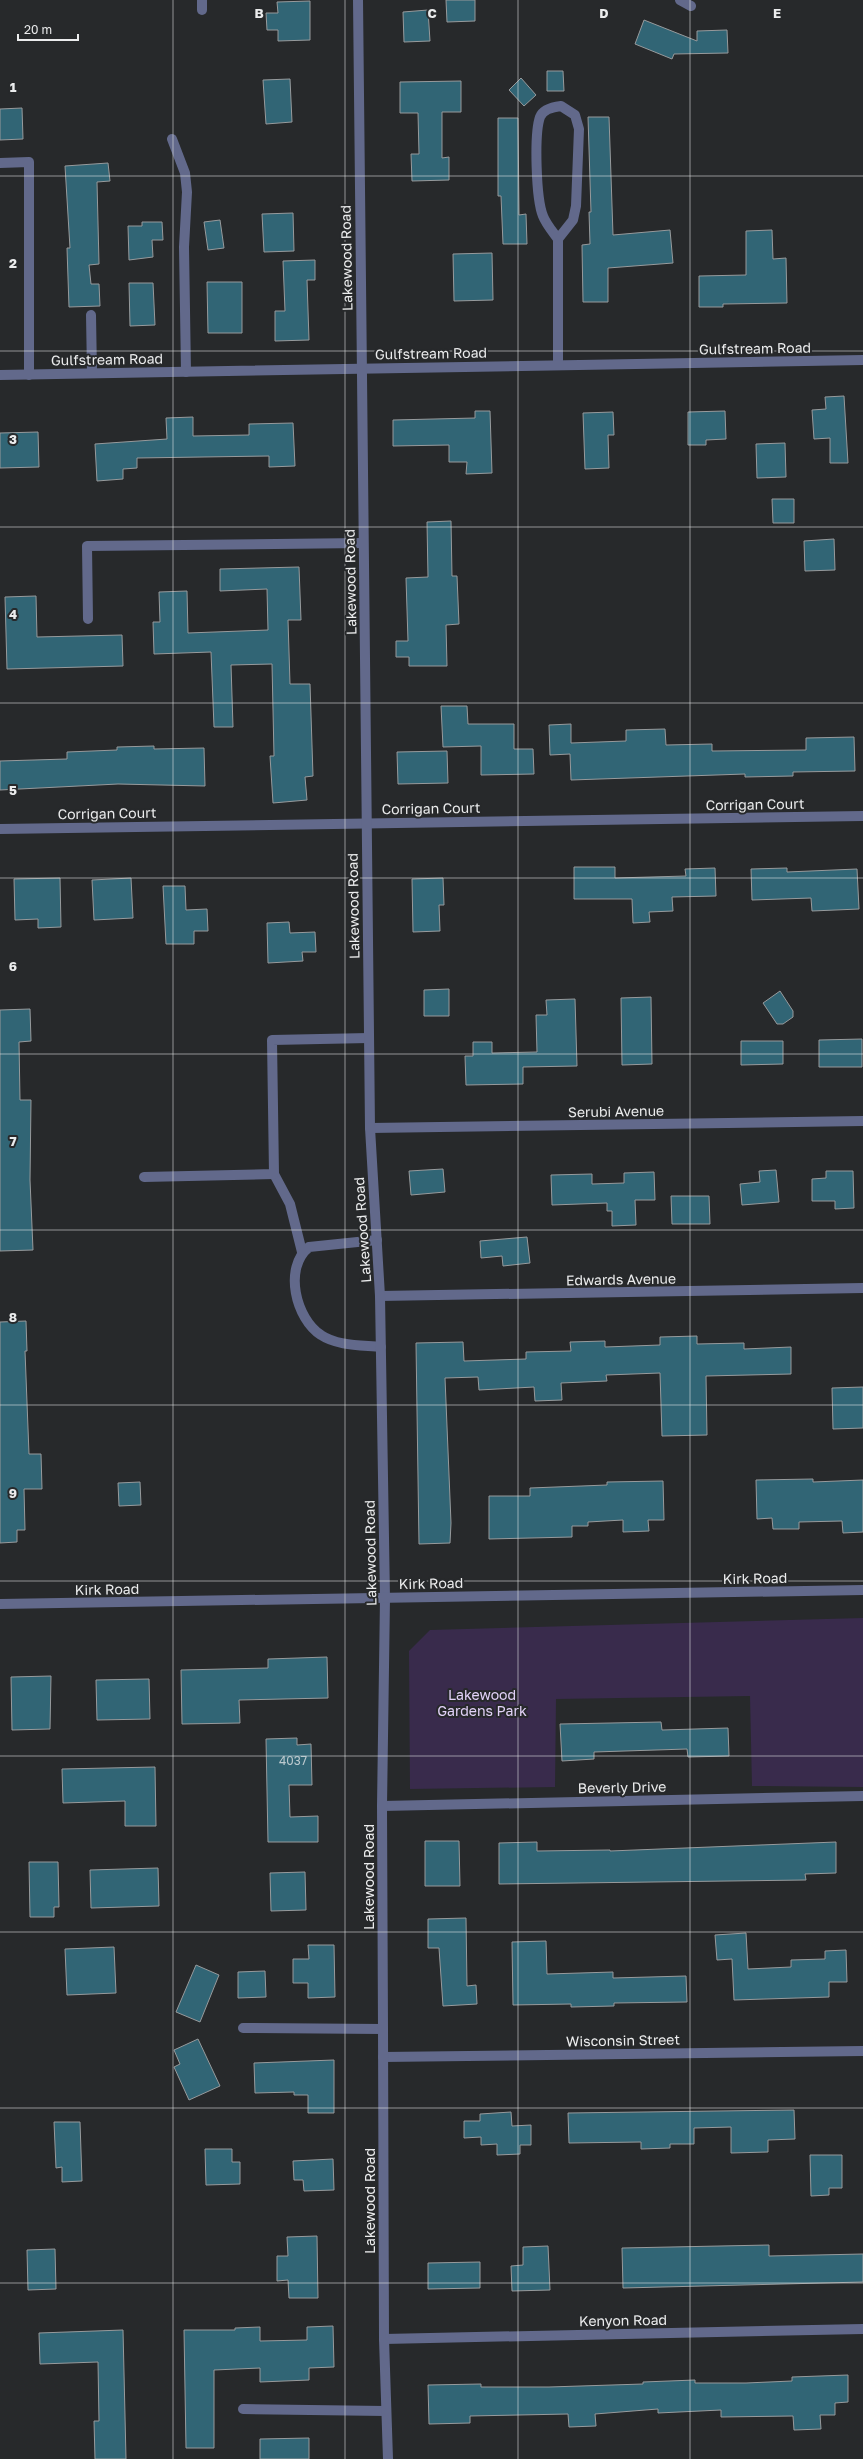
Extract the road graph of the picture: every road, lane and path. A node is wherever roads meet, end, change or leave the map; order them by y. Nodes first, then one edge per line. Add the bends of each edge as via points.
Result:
1 (358, 0) edge
2 (680, 0) edge
3 (691, 6) dead end
4 (172, 139) dead end
5 (0, 163) edge
6 (558, 239) junction
7 (91, 315) dead end
8 (863, 360) edge
9 (558, 365) junction
10 (361, 368) junction
11 (186, 372) junction
12 (92, 374) junction
13 (29, 375) junction
14 (0, 376) edge
15 (363, 542) junction
16 (88, 619) dead end
17 (863, 816) edge
18 (366, 823) junction
19 (0, 828) edge
20 (369, 1038) junction
21 (863, 1121) edge
22 (370, 1128) junction
23 (274, 1174) junction
24 (144, 1177) dead end
25 (377, 1240) junction
26 (302, 1252) junction
27 (863, 1288) edge
28 (380, 1296) junction
29 (381, 1347) junction
30 (863, 1590) edge
31 (385, 1598) junction
32 (0, 1604) edge
33 (863, 1796) edge
34 (382, 1806) junction
35 (243, 2028) dead end
36 (383, 2029) junction
37 (863, 2051) edge
38 (383, 2057) junction
39 (863, 2329) edge
40 (384, 2339) junction
41 (243, 2408) dead end
42 (385, 2411) junction
43 (388, 2459) edge

1 - 10 street, Lakewood Road
2 - 3 street
4 - 11 street via 185,173 187,192 184,247
5 - 13 street via 29,162
6 - 6 street via 573,220 579,153 579,129 575,115 561,106 550,107 540,116 537,130 538,199 543,217
6 - 9 street
7 - 12 street
8 - 9 street, Gulfstream Road
9 - 10 street, Gulfstream Road
10 - 11 street, Gulfstream Road
10 - 15 street, Lakewood Road
11 - 12 street, Gulfstream Road
12 - 13 street, Gulfstream Road
13 - 14 street, Gulfstream Road
15 - 16 street via 87,546
15 - 18 street, Lakewood Road
17 - 18 street, Corrigan Court
18 - 19 street, Corrigan Court
18 - 20 street, Lakewood Road
20 - 22 street, Lakewood Road
20 - 23 street via 272,1040
21 - 22 street, Serubi Avenue
22 - 25 street, Lakewood Road
23 - 24 street
23 - 26 street via 290,1204
25 - 26 street via 309,1247
25 - 28 street, Lakewood Road
26 - 29 street via 296,1265 296,1282 298,1304 305,1320 322,1336 341,1343
27 - 28 street, Edwards Avenue
28 - 29 street, Lakewood Road
29 - 31 street, Lakewood Road
30 - 31 street, Kirk Road
31 - 32 street, Kirk Road
31 - 34 street, Lakewood Road
33 - 34 street, Beverly Drive
34 - 36 street, Lakewood Road
35 - 36 street
36 - 38 street, Lakewood Road
37 - 38 street, Wisconsin Street
38 - 40 street, Lakewood Road
39 - 40 street, Kenyon Road
40 - 42 street, Lakewood Road
41 - 42 street
42 - 43 street, Lakewood Road

